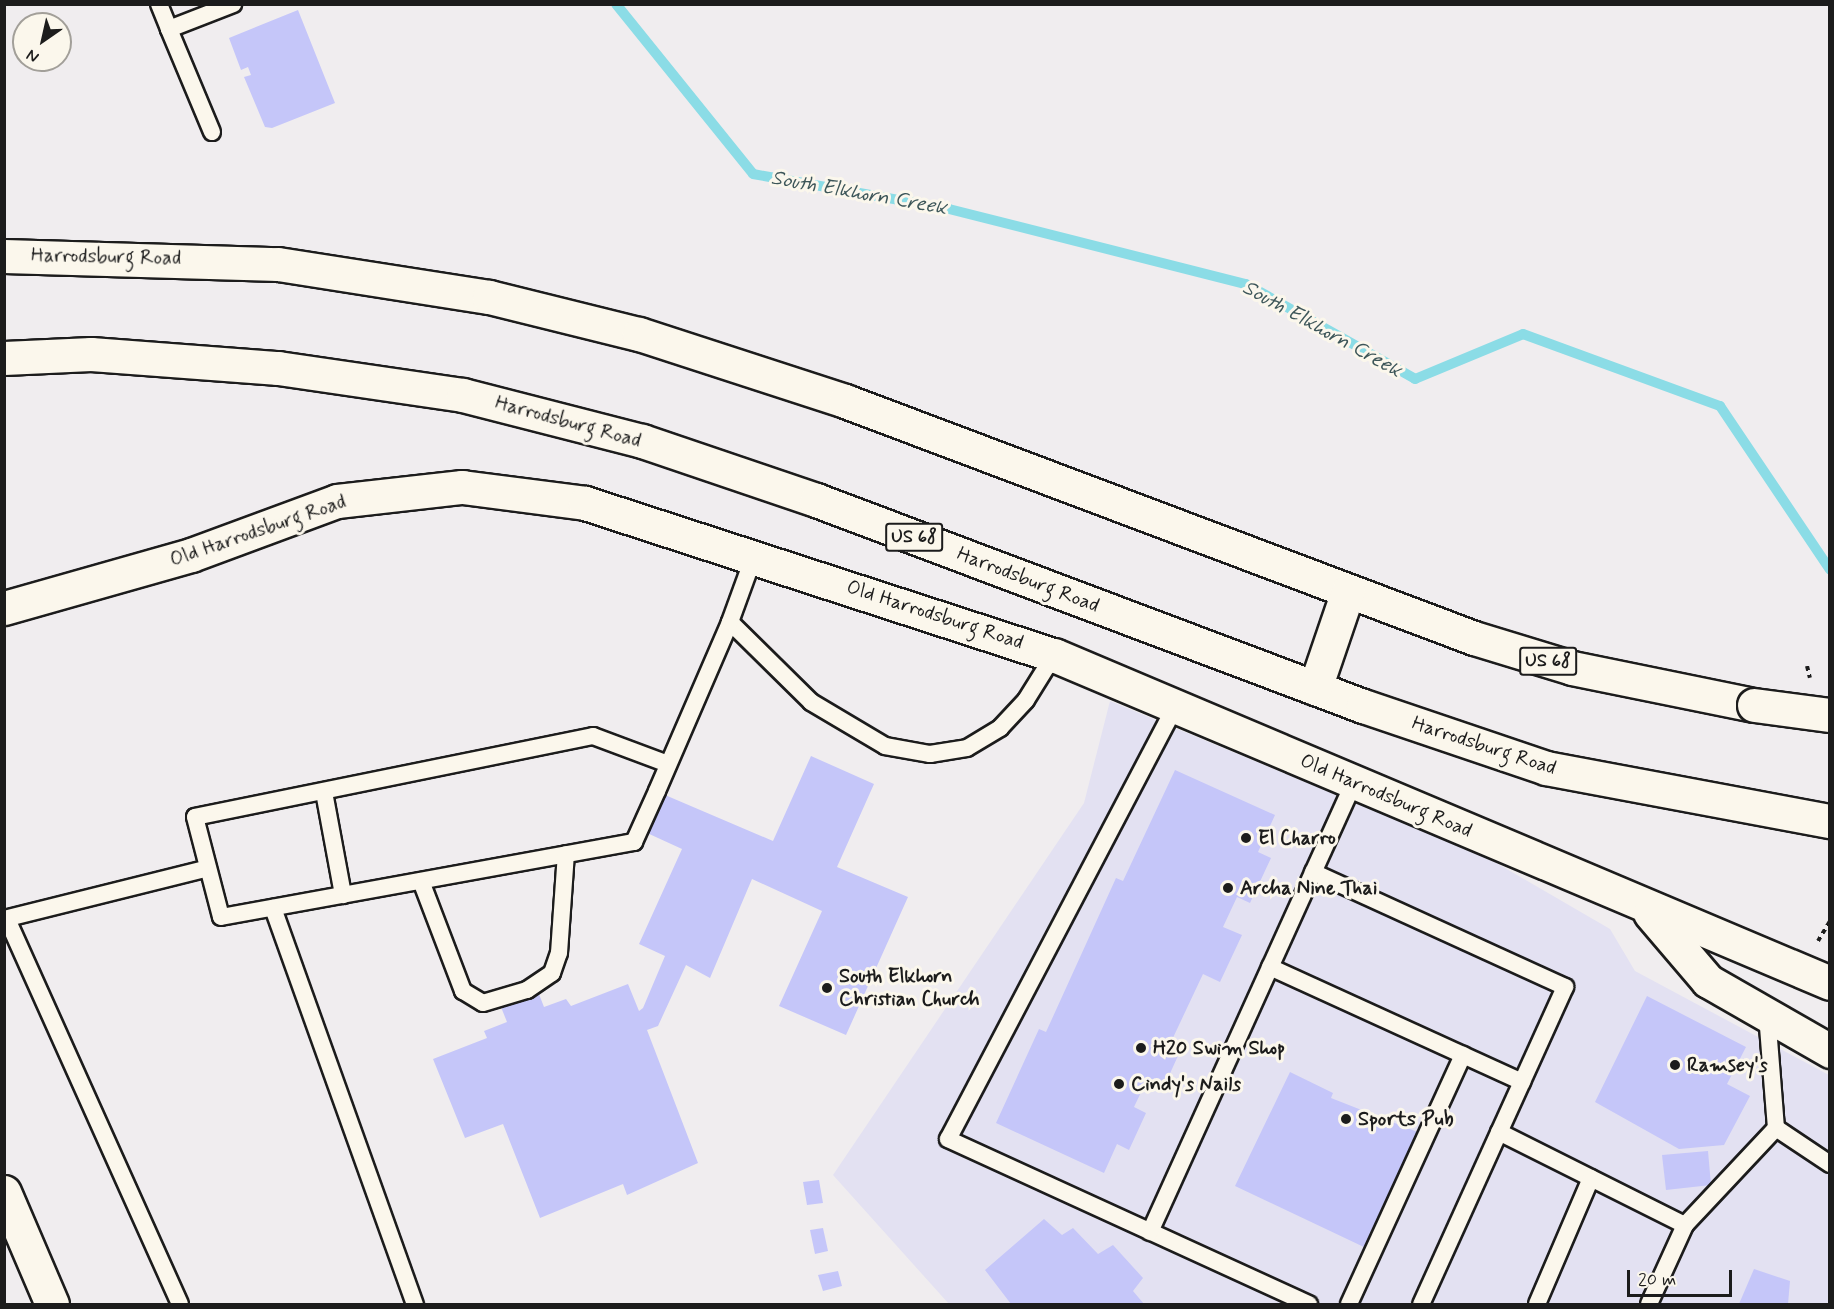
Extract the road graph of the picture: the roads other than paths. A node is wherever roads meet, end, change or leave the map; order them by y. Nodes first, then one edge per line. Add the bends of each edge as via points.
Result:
1 (159, 4) edge
2 (233, 4) edge
3 (169, 29) junction
4 (212, 132) dead end
5 (4, 256) edge
6 (4, 358) edge
7 (754, 556) junction
8 (1348, 591) junction
9 (4, 608) edge
10 (730, 622) junction
11 (1054, 655) junction
12 (1315, 688) junction
13 (1176, 705) junction
14 (1830, 715) edge
15 (668, 764) junction
16 (1354, 782) junction
17 (324, 792) junction
18 (1816, 820) edge
19 (566, 854) junction
20 (208, 868) junction
21 (1313, 872) junction
22 (421, 881) junction
23 (344, 895) junction
24 (273, 908) junction
25 (1647, 909) junction
26 (6, 919) edge
27 (1270, 967) junction
28 (1830, 983) edge
29 (1767, 1013) junction
30 (1830, 1051) edge
31 (1463, 1055) junction
32 (1522, 1082) junction
33 (1776, 1128) junction
34 (1499, 1132) junction
35 (1830, 1164) edge
36 (1591, 1178) junction
37 (4, 1192) edge
38 (1685, 1225) junction
39 (1150, 1232) junction
40 (50, 1304) edge
41 (180, 1305) edge
42 (415, 1305) edge
43 (1309, 1305) edge
44 (1349, 1305) edge
45 (1421, 1305) edge
46 (1537, 1305) edge
47 (1649, 1305) edge

1 - 3 lane
2 - 3 lane
3 - 4 lane
5 - 8 main road, Harrodsburg Road / US 68 via 278,264 444,289 627,331 845,400
6 - 12 main road, Harrodsburg Road / US 68 via 91,354 278,368 463,394 642,441 816,500
7 - 9 main road, Old Harrodsburg Road via 585,503 462,487 337,501 191,555
7 - 10 lane
7 - 11 main road, Old Harrodsburg Road
8 - 12 main road
8 - 14 main road, Harrodsburg Road / US 68, bridge via 1572,668 1754,705
10 - 11 lane via 812,702 885,746 930,754 967,747 1000,728 1026,700
10 - 15 lane
11 - 13 main road, Old Harrodsburg Road
12 - 18 main road, Harrodsburg Road / US 68 via 1545,768
13 - 16 main road, Old Harrodsburg Road
13 - 39 lane via 948,1140
15 - 17 lane via 593,736
15 - 19 lane via 634,842
16 - 21 lane
16 - 25 main road, Old Harrodsburg Road
17 - 20 lane via 195,817
17 - 23 lane
19 - 22 lane
19 - 22 lane via 559,953 552,973 527,990 483,1003 463,991
20 - 24 lane via 221,918
20 - 26 lane
21 - 27 lane
21 - 32 lane via 1566,987
22 - 23 lane
23 - 24 lane
24 - 42 lane
25 - 28 main road, Old Harrodsburg Road
25 - 29 main road via 1708,981
26 - 41 lane
27 - 31 lane
27 - 39 lane
29 - 30 main road
29 - 33 lane
31 - 32 lane
31 - 44 lane
32 - 34 lane
33 - 35 lane
33 - 38 lane
34 - 36 lane
34 - 45 lane
36 - 38 lane
36 - 46 lane
37 - 40 main road
38 - 47 lane
39 - 43 lane

